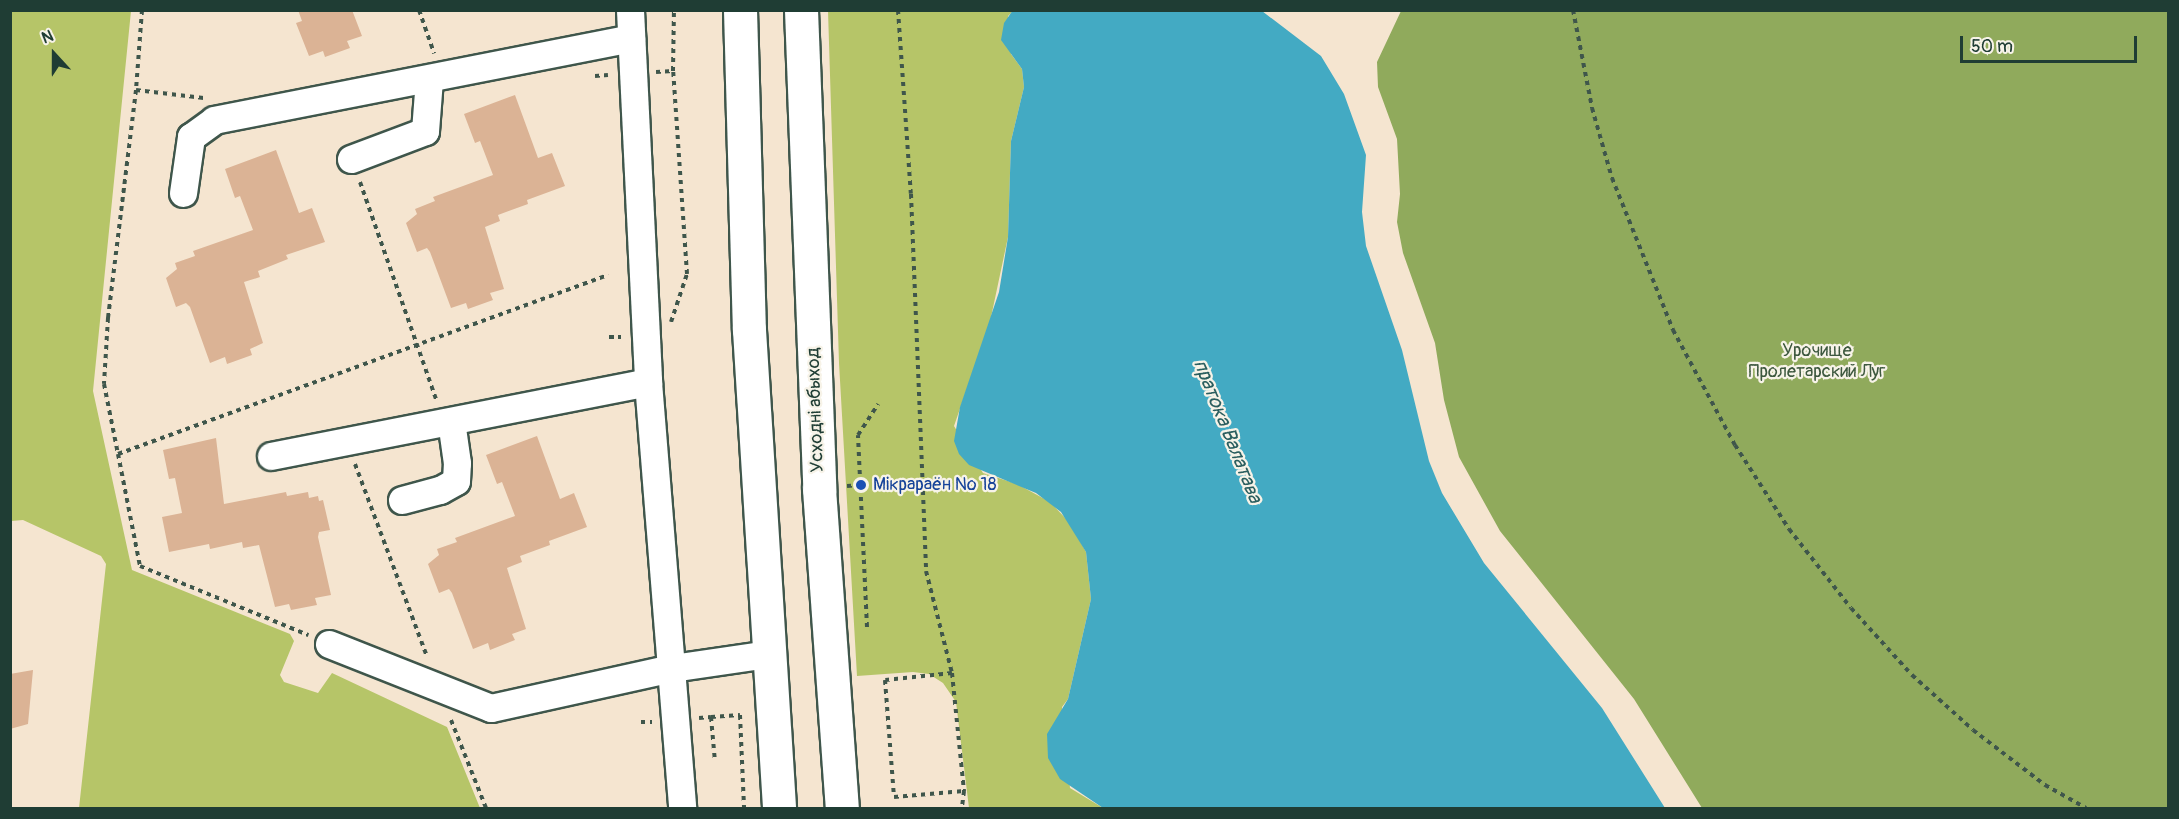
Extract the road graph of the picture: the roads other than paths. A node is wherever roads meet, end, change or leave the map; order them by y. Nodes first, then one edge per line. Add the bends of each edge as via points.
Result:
1 (630, 10) edge
2 (740, 10) edge
3 (801, 10) edge
4 (631, 38) junction
5 (436, 77) junction
6 (351, 159) road end
7 (183, 193) dead end
8 (648, 382) junction
9 (447, 421) junction
10 (271, 456) dead end
11 (402, 500) dead end
12 (329, 644) road end
13 (768, 654) junction
14 (672, 668) junction
15 (682, 808) edge
16 (779, 808) edge
17 (842, 808) edge

1 - 4 lane
2 - 13 main road via 749,330
3 - 17 main road, Усходні абыход via 819,489
4 - 5 lane
4 - 8 lane
5 - 6 lane via 425,131
5 - 7 lane via 206,123 191,137
8 - 9 lane
8 - 14 lane
9 - 10 lane
9 - 11 lane via 458,463 456,480 440,490
12 - 14 lane via 479,705 505,706
13 - 14 lane
13 - 16 main road
14 - 15 lane

